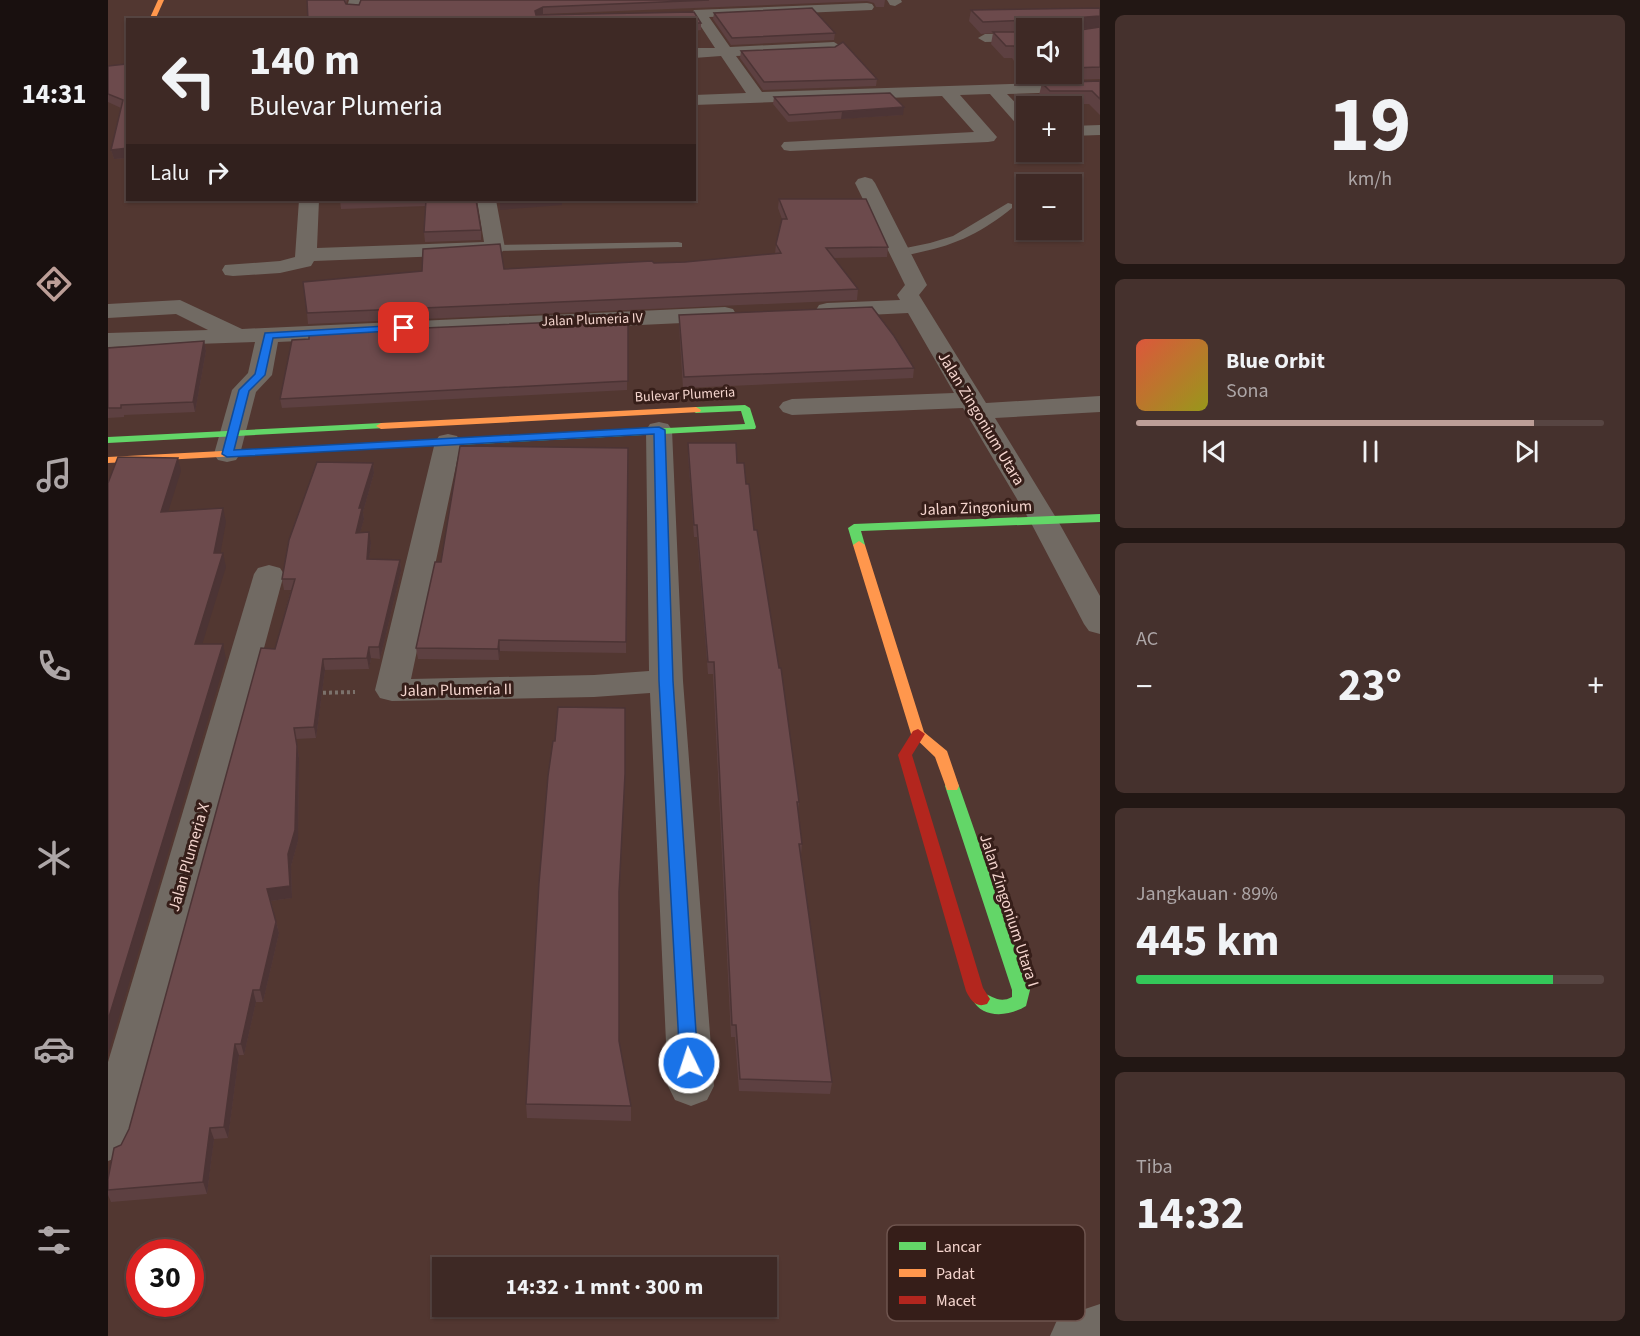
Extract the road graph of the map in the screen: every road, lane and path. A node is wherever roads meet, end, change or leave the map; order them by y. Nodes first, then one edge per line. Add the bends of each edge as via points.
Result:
1 (161, 0) edge
2 (867, 8) dead end
3 (153, 18) edge
4 (1016, 37) edge
5 (985, 38) edge
6 (834, 47) edge
7 (724, 51) junction
8 (696, 52) edge
9 (1100, 86) edge
10 (993, 88) junction
11 (946, 90) junction
12 (757, 97) junction
13 (696, 100) edge
14 (1016, 113) edge
15 (1100, 130) edge
16 (1082, 131) edge
17 (790, 146) dead end
18 (865, 183) dead end
19 (309, 201) edge
20 (487, 201) edge
21 (1008, 206) dead end
22 (678, 245) dead end
23 (495, 248) junction
24 (900, 252) junction
25 (306, 255) junction
26 (233, 270) dead end
27 (915, 306) junction
28 (108, 311) edge
29 (809, 311) edge
30 (750, 313) edge
31 (238, 335) junction
32 (268, 335) junction
33 (108, 340) edge
34 (1100, 404) edge
35 (973, 405) junction
36 (792, 407) dead end
37 (659, 421) junction
38 (449, 433) junction
39 (108, 440) edge
40 (230, 444) junction
41 (108, 460) edge
42 (1100, 518) edge
43 (1044, 521) junction
44 (269, 574) dead end
45 (1100, 624) edge
46 (666, 681) junction
47 (392, 690) junction
48 (313, 693) edge
49 (918, 734) junction
50 (691, 1086) dead end
51 (108, 1140) edge
52 (1100, 1330) edge
53 (1076, 1336) edge

1 - 3 street
2 - 7 street via 694,13
4 - 5 street
6 - 7 street
7 - 8 street
7 - 12 street
9 - 10 street
10 - 11 street
10 - 14 street
11 - 12 street
11 - 17 street via 988,137
12 - 13 street
15 - 16 street
18 - 24 street
19 - 25 street
20 - 23 street
21 - 24 lane via 984,226 952,242
22 - 23 lane
23 - 25 street
24 - 27 street via 916,285 908,295
25 - 26 street via 295,265
27 - 29 street
27 - 35 street, Jalan Zingonium Utara
28 - 31 street via 180,307
30 - 32 street, Jalan Plumeria IV
31 - 32 street, Jalan Plumeria IV
31 - 33 street, Jalan Plumeria IV
32 - 40 street via 260,375 244,390
34 - 35 street
35 - 36 street
35 - 43 street, Jalan Zingonium Utara
37 - 37 street, Bulevar Plumeria via 745,408 752,427
37 - 38 street, Bulevar Plumeria
37 - 38 street, Bulevar Plumeria
37 - 46 street
38 - 40 street, Bulevar Plumeria
38 - 40 street, Bulevar Plumeria
38 - 47 street, Jalan Plumeria II
39 - 40 street, Bulevar Plumeria
40 - 41 street, Bulevar Plumeria
42 - 43 street, Jalan Zingonium
43 - 45 street, Jalan Zingonium Utara
43 - 49 street, Jalan Zingonium via 854,528
44 - 51 street, Jalan Plumeria X
46 - 47 street, Jalan Plumeria II
46 - 50 street
47 - 48 path
49 - 49 street, Jalan Zingonium Utara I via 942,755 1021,990 1020,1001 1011,1008 997,1009 983,1002 975,991 905,755
52 - 53 street

